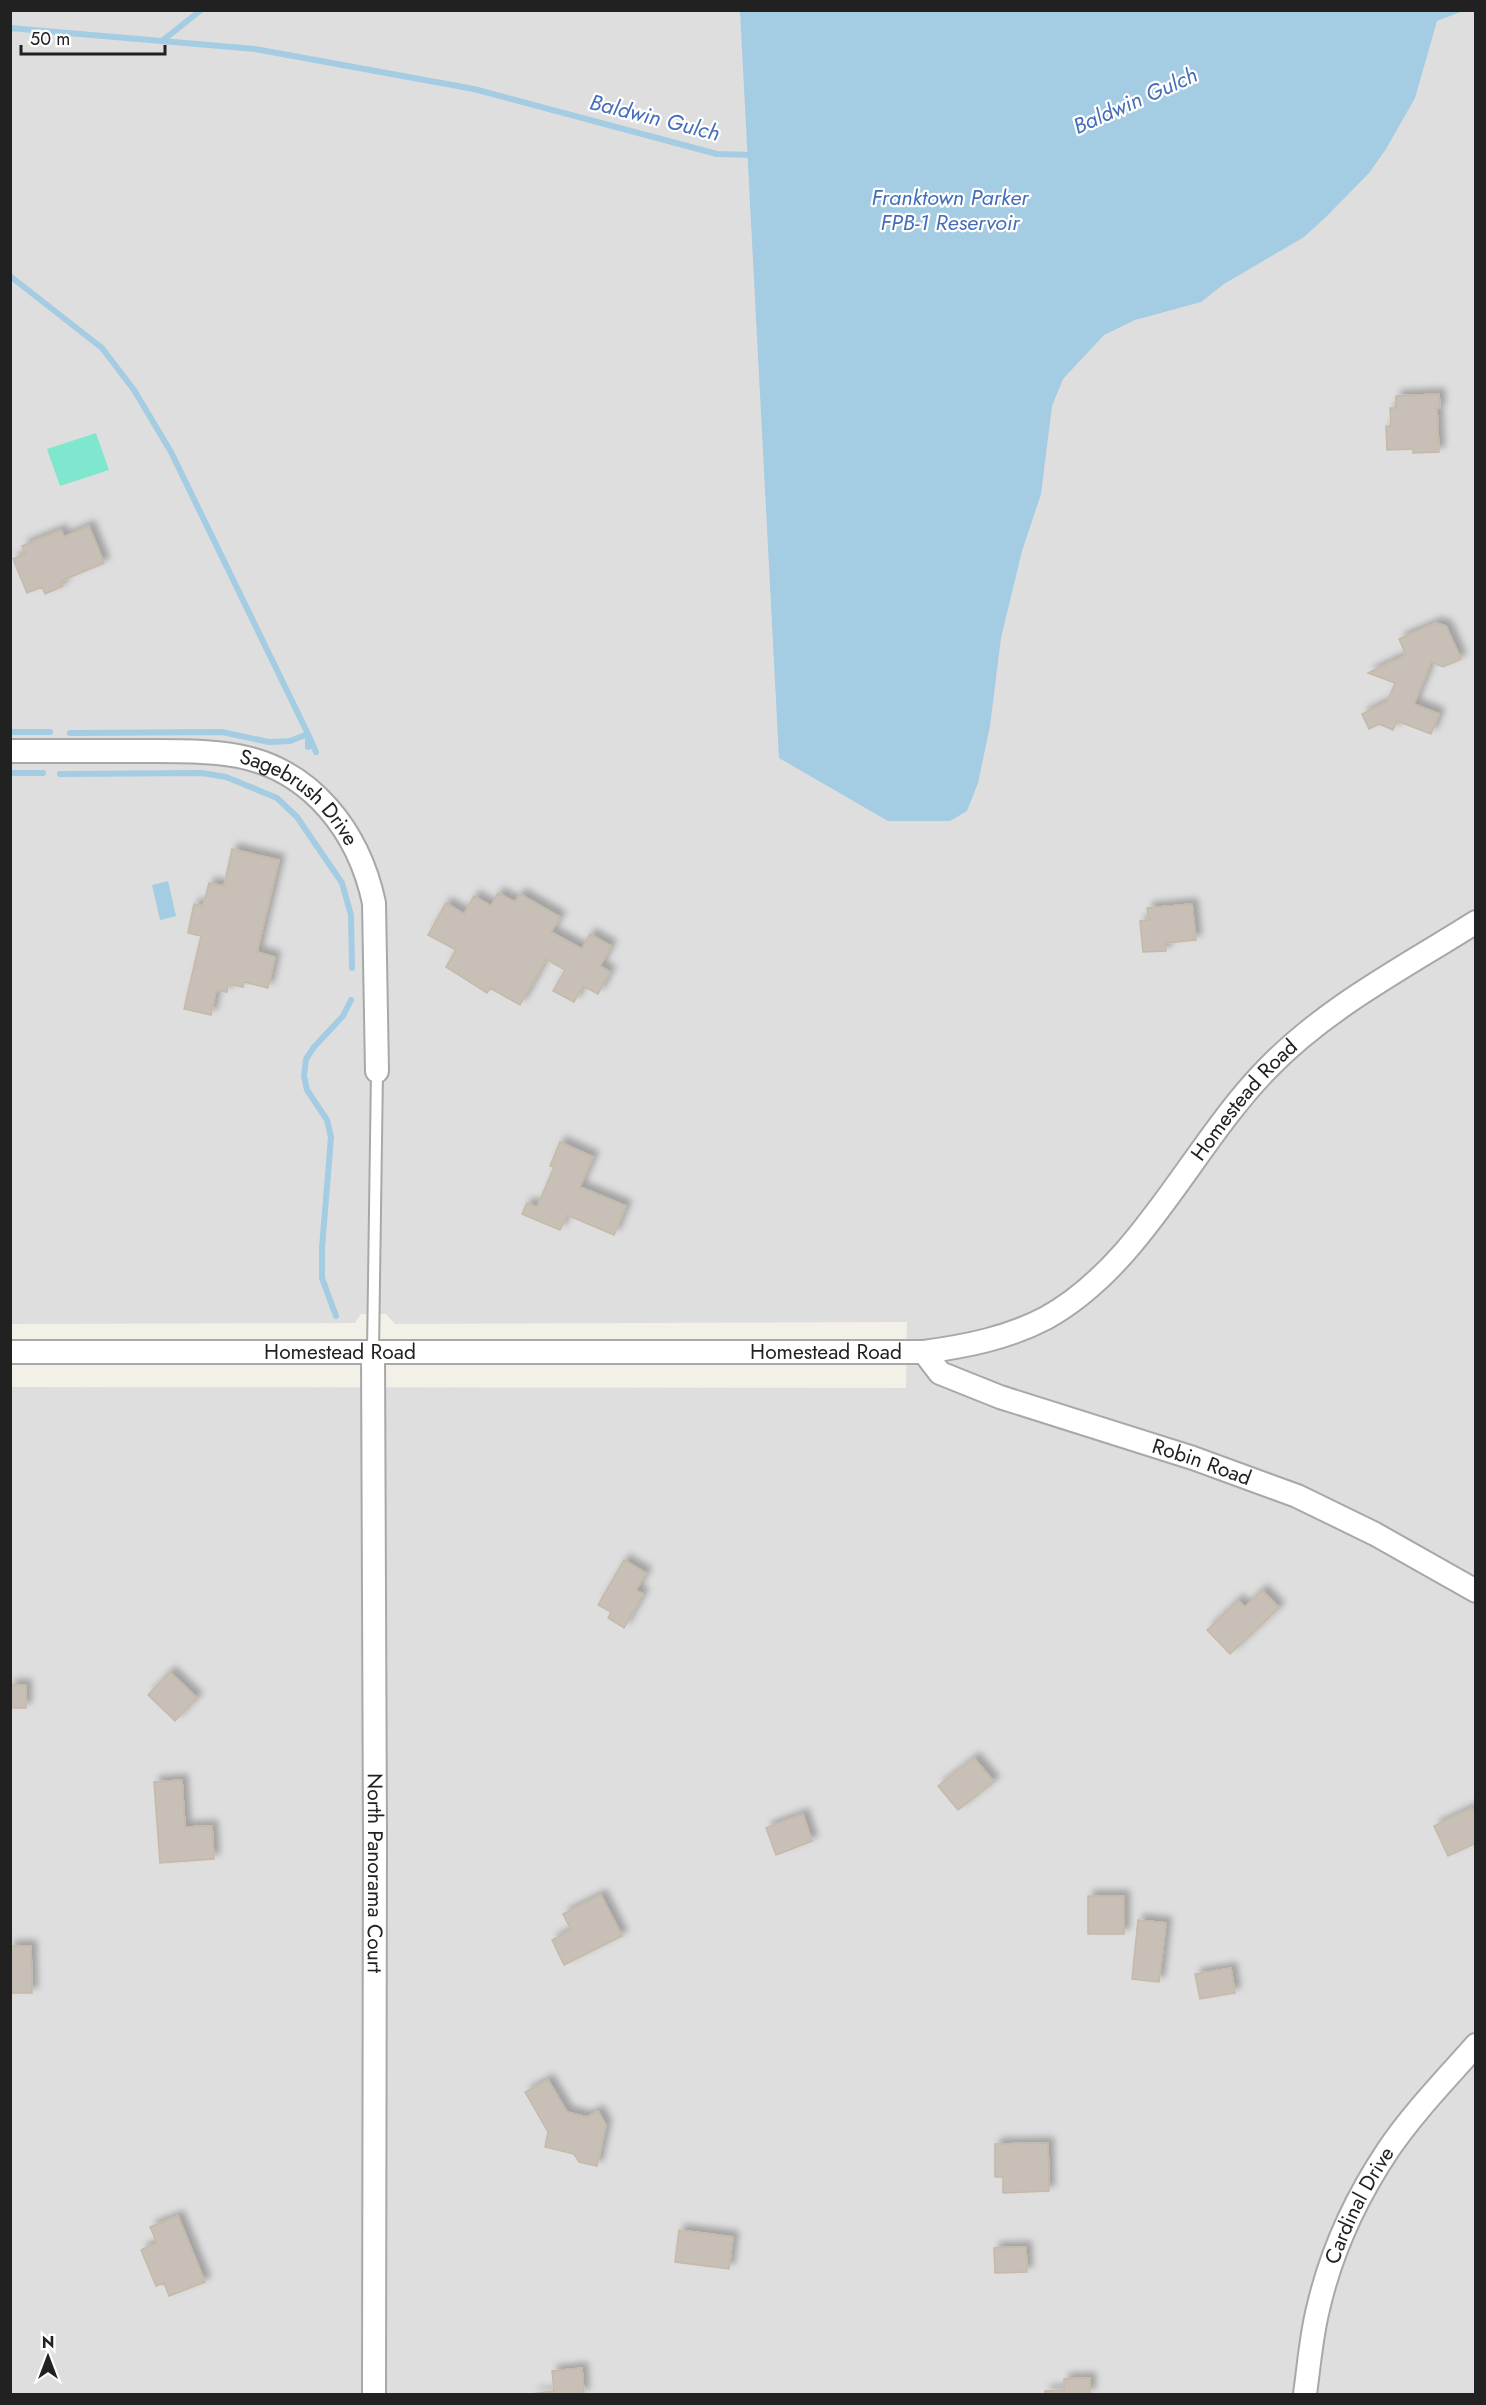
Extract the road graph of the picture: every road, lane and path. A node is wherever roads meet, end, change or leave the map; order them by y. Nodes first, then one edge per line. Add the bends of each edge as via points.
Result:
1 (10, 751) edge
2 (1476, 922) edge
3 (377, 1071) joint
4 (373, 1351) junction
5 (10, 1352) edge
6 (924, 1352) junction
7 (1476, 1591) edge
8 (1476, 2045) edge
9 (374, 2394) edge
10 (1305, 2394) edge

1 - 3 street, Sagebrush Drive via 218,753 271,765 324,801 355,846 374,903
2 - 6 street, Homestead Road via 1333,1013 1269,1066 1130,1246 1070,1303 1012,1333
3 - 4 lane
4 - 5 street, Homestead Road
4 - 6 street, Homestead Road
4 - 9 street, North Panorama Court
6 - 7 street, Robin Road via 940,1373 991,1394 1193,1458 1297,1496 1375,1534
8 - 10 street, Cardinal Drive via 1406,2125 1355,2206 1337,2246 1318,2309

